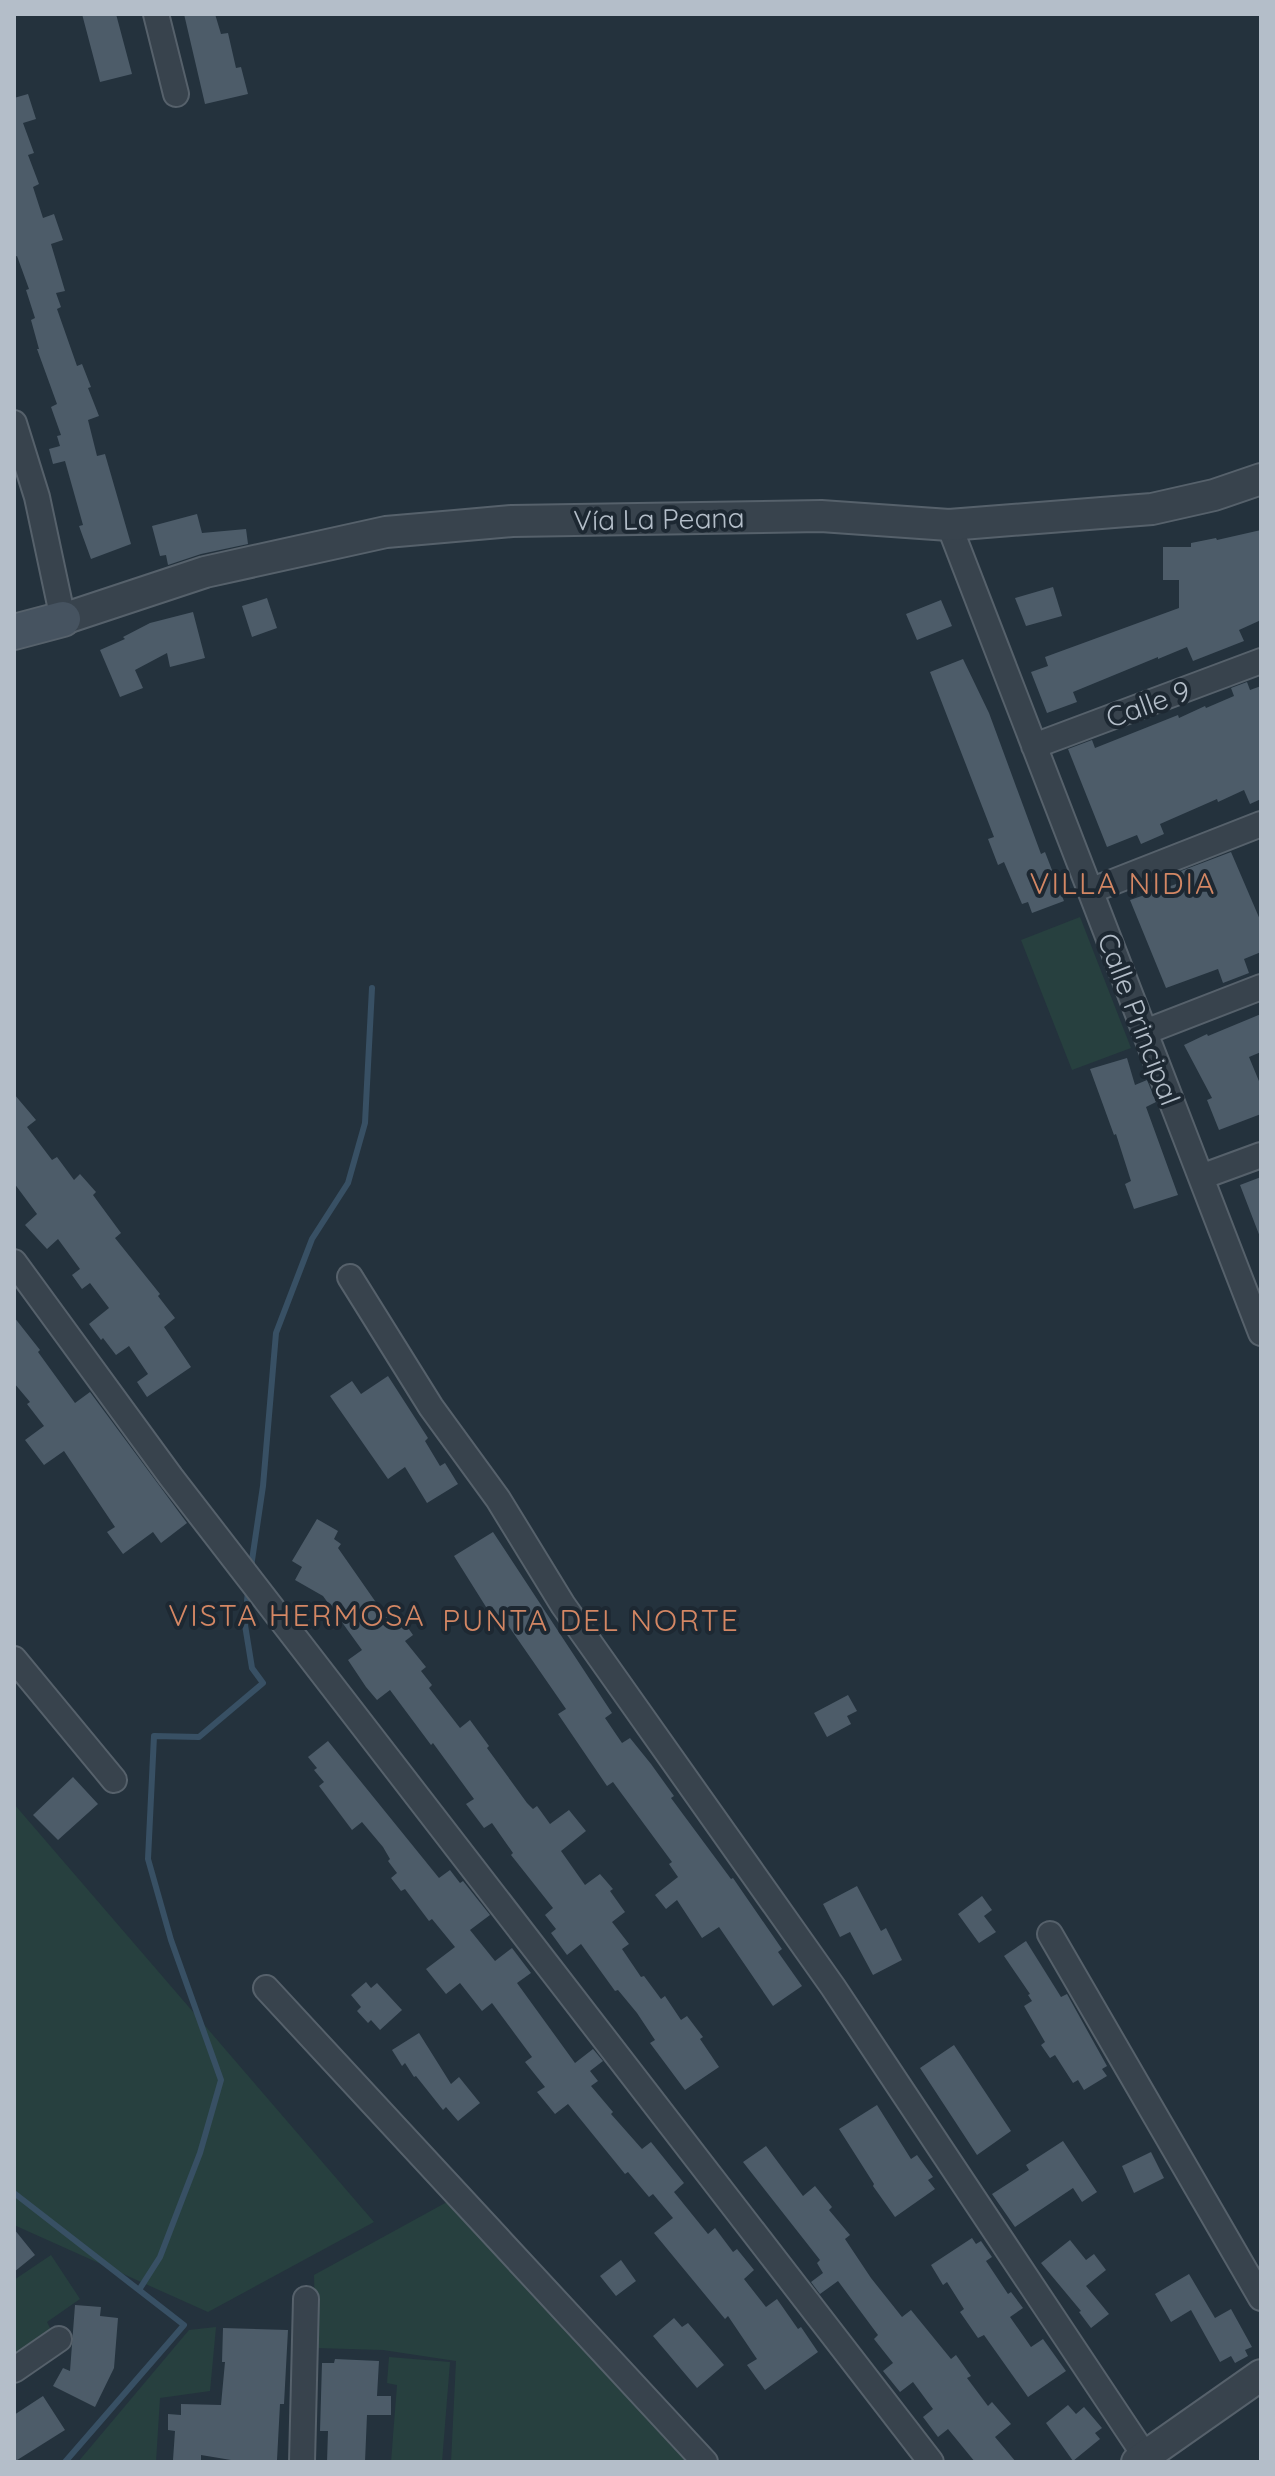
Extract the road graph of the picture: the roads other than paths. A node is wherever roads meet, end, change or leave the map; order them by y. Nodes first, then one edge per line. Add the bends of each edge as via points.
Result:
1 (156, 14) edge
2 (176, 94) dead end
3 (14, 423) edge
4 (1261, 479) edge
5 (949, 525) junction
6 (63, 619) junction
7 (14, 632) edge
8 (1261, 661) edge
9 (1034, 746) junction
10 (1261, 824) edge
11 (1090, 891) junction
12 (1261, 987) edge
13 (1145, 1032) junction
14 (1261, 1155) edge
15 (1201, 1177) junction
16 (14, 1262) edge
17 (350, 1277) dead end
18 (1259, 1323) edge
19 (14, 1659) edge
20 (114, 1780) dead end
21 (1050, 1934) dead end
22 (266, 1988) dead end
23 (1261, 2298) edge
24 (306, 2299) dead end
25 (59, 2339) dead end
26 (14, 2370) edge
27 (1261, 2375) edge
28 (1141, 2459) edge
29 (302, 2462) edge
30 (705, 2462) edge
31 (931, 2462) edge

1 - 2 street
3 - 6 street via 37,497
4 - 5 street, Vía La Peana via 1152,509
5 - 6 street, Vía La Peana via 797,516 512,521 386,532 205,572
5 - 9 street, Calle Principal
6 - 7 main road
8 - 9 street, Calle 9
9 - 11 street, Calle Principal
10 - 11 street
11 - 13 street, Calle Principal
12 - 13 street
13 - 15 street, Calle Principal
14 - 15 street
15 - 18 street, Calle Principal
16 - 31 street via 181,1489
17 - 28 street via 563,1605 833,1987
19 - 20 street
21 - 23 street
22 - 30 street
24 - 29 street
25 - 26 street
27 - 28 street

